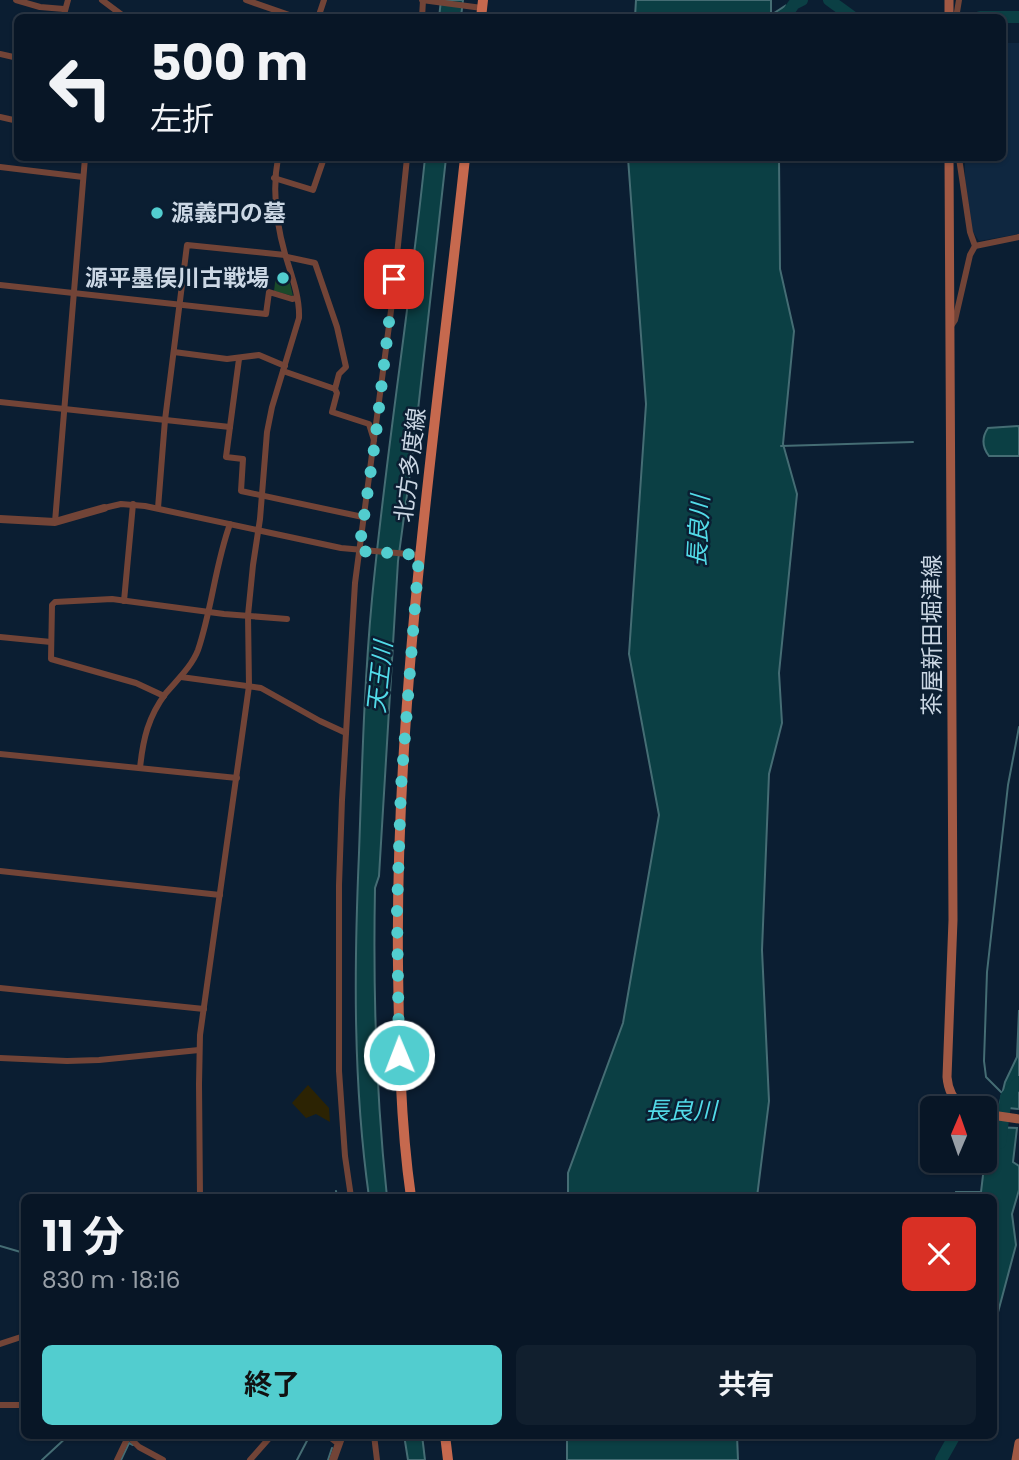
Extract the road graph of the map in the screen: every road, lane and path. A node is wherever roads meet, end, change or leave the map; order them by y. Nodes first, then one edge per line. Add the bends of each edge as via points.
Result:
1 (16, 0) edge
2 (68, 0) edge
3 (102, 0) edge
4 (246, 0) edge
5 (423, 0) edge
6 (480, 8) edge
7 (61, 13) edge
8 (121, 14) edge
9 (286, 14) edge
10 (85, 161) edge
11 (277, 161) edge
12 (323, 161) edge
13 (407, 161) edge
14 (465, 161) edge
15 (948, 161) edge
16 (959, 161) edge
17 (0, 167) edge
18 (83, 177) junction
19 (274, 178) junction
20 (1019, 237) edge
21 (975, 246) junction
22 (286, 256) junction
23 (0, 285) edge
24 (73, 293) junction
25 (297, 298) junction
26 (181, 305) junction
27 (950, 327) junction
28 (174, 352) junction
29 (239, 359) junction
30 (284, 368) junction
31 (335, 389) junction
32 (0, 402) edge
33 (64, 409) junction
34 (165, 420) junction
35 (230, 428) junction
36 (375, 442) junction
37 (262, 495) junction
38 (133, 504) junction
39 (104, 508) joint
40 (158, 508) junction
41 (363, 517) junction
42 (0, 519) edge
43 (55, 522) junction
44 (230, 524) junction
45 (259, 530) junction
46 (362, 551) junction
47 (414, 555) junction
48 (124, 601) junction
49 (209, 611) junction
50 (248, 615) junction
51 (286, 619) dead end
52 (0, 637) edge
53 (51, 642) junction
54 (181, 677) junction
55 (249, 686) junction
56 (164, 696) junction
57 (346, 733) junction
58 (0, 754) edge
59 (140, 768) junction
60 (237, 778) junction
61 (0, 871) edge
62 (220, 895) junction
63 (0, 988) edge
64 (204, 1009) junction
65 (199, 1049) junction
66 (0, 1058) edge
67 (952, 1096) edge
68 (998, 1116) edge
69 (1019, 1119) edge
70 (200, 1194) edge
71 (351, 1194) edge
72 (411, 1194) edge
73 (21, 1337) edge
74 (0, 1344) edge
75 (0, 1405) edge
76 (21, 1405) edge
77 (126, 1439) edge
78 (132, 1439) edge
79 (268, 1439) edge
80 (340, 1439) edge
81 (374, 1439) edge
82 (445, 1439) edge
83 (1019, 1443) edge
84 (117, 1460) edge
85 (163, 1460) edge
86 (250, 1460) edge
87 (333, 1460) edge
88 (377, 1460) edge
89 (448, 1460) edge
90 (1016, 1460) edge

1 - 7 street
2 - 7 street
3 - 8 street
4 - 9 street
5 - 6 street
10 - 18 street
11 - 19 street
12 - 19 street via 313,190
13 - 36 street
14 - 47 main road, 北方多度線
15 - 27 main road, 茶屋新田堀津線
16 - 21 street
17 - 18 street
18 - 24 street
19 - 22 street
20 - 21 street
21 - 27 street
22 - 25 street
22 - 26 street via 187,245
22 - 31 street via 315,263 346,368
23 - 24 street
24 - 26 street
24 - 33 street
25 - 26 street via 269,292 266,314
25 - 30 street via 299,317
26 - 28 street
27 - 67 main road, 茶屋新田堀津線 via 953,920 947,1077
28 - 29 street
28 - 34 street
29 - 30 street via 259,355
29 - 35 street
30 - 31 street
30 - 37 street via 269,419
31 - 36 street via 332,412 369,424
32 - 33 street
33 - 34 street
33 - 43 street
34 - 35 street
34 - 40 street
35 - 37 street via 226,457 243,459 241,491
36 - 41 street
37 - 41 street
37 - 45 street
38 - 39 street
38 - 40 street
38 - 48 street
39 - 43 street
40 - 44 street
41 - 46 street
42 - 43 street
44 - 45 street
44 - 49 street
45 - 46 street
45 - 50 street
46 - 47 street
46 - 57 street
47 - 72 main road, 北方多度線 via 397,911 400,1080
48 - 49 street
48 - 53 street via 55,603
49 - 50 street
49 - 54 street via 197,653
50 - 51 street
50 - 55 street
52 - 53 street
53 - 56 street via 51,659 56,662 136,683
54 - 55 street
54 - 56 street
55 - 57 street
55 - 60 street
56 - 59 street via 144,734
57 - 71 street via 338,983 340,1080
58 - 59 street
59 - 60 street
60 - 62 street
61 - 62 street
62 - 64 street
63 - 64 street
64 - 65 street
65 - 66 street via 99,1060
65 - 70 street
68 - 69 main road
73 - 74 street
75 - 76 street
77 - 84 street
78 - 85 street
79 - 86 street
80 - 87 street
81 - 88 street
82 - 89 main road
83 - 90 main road

